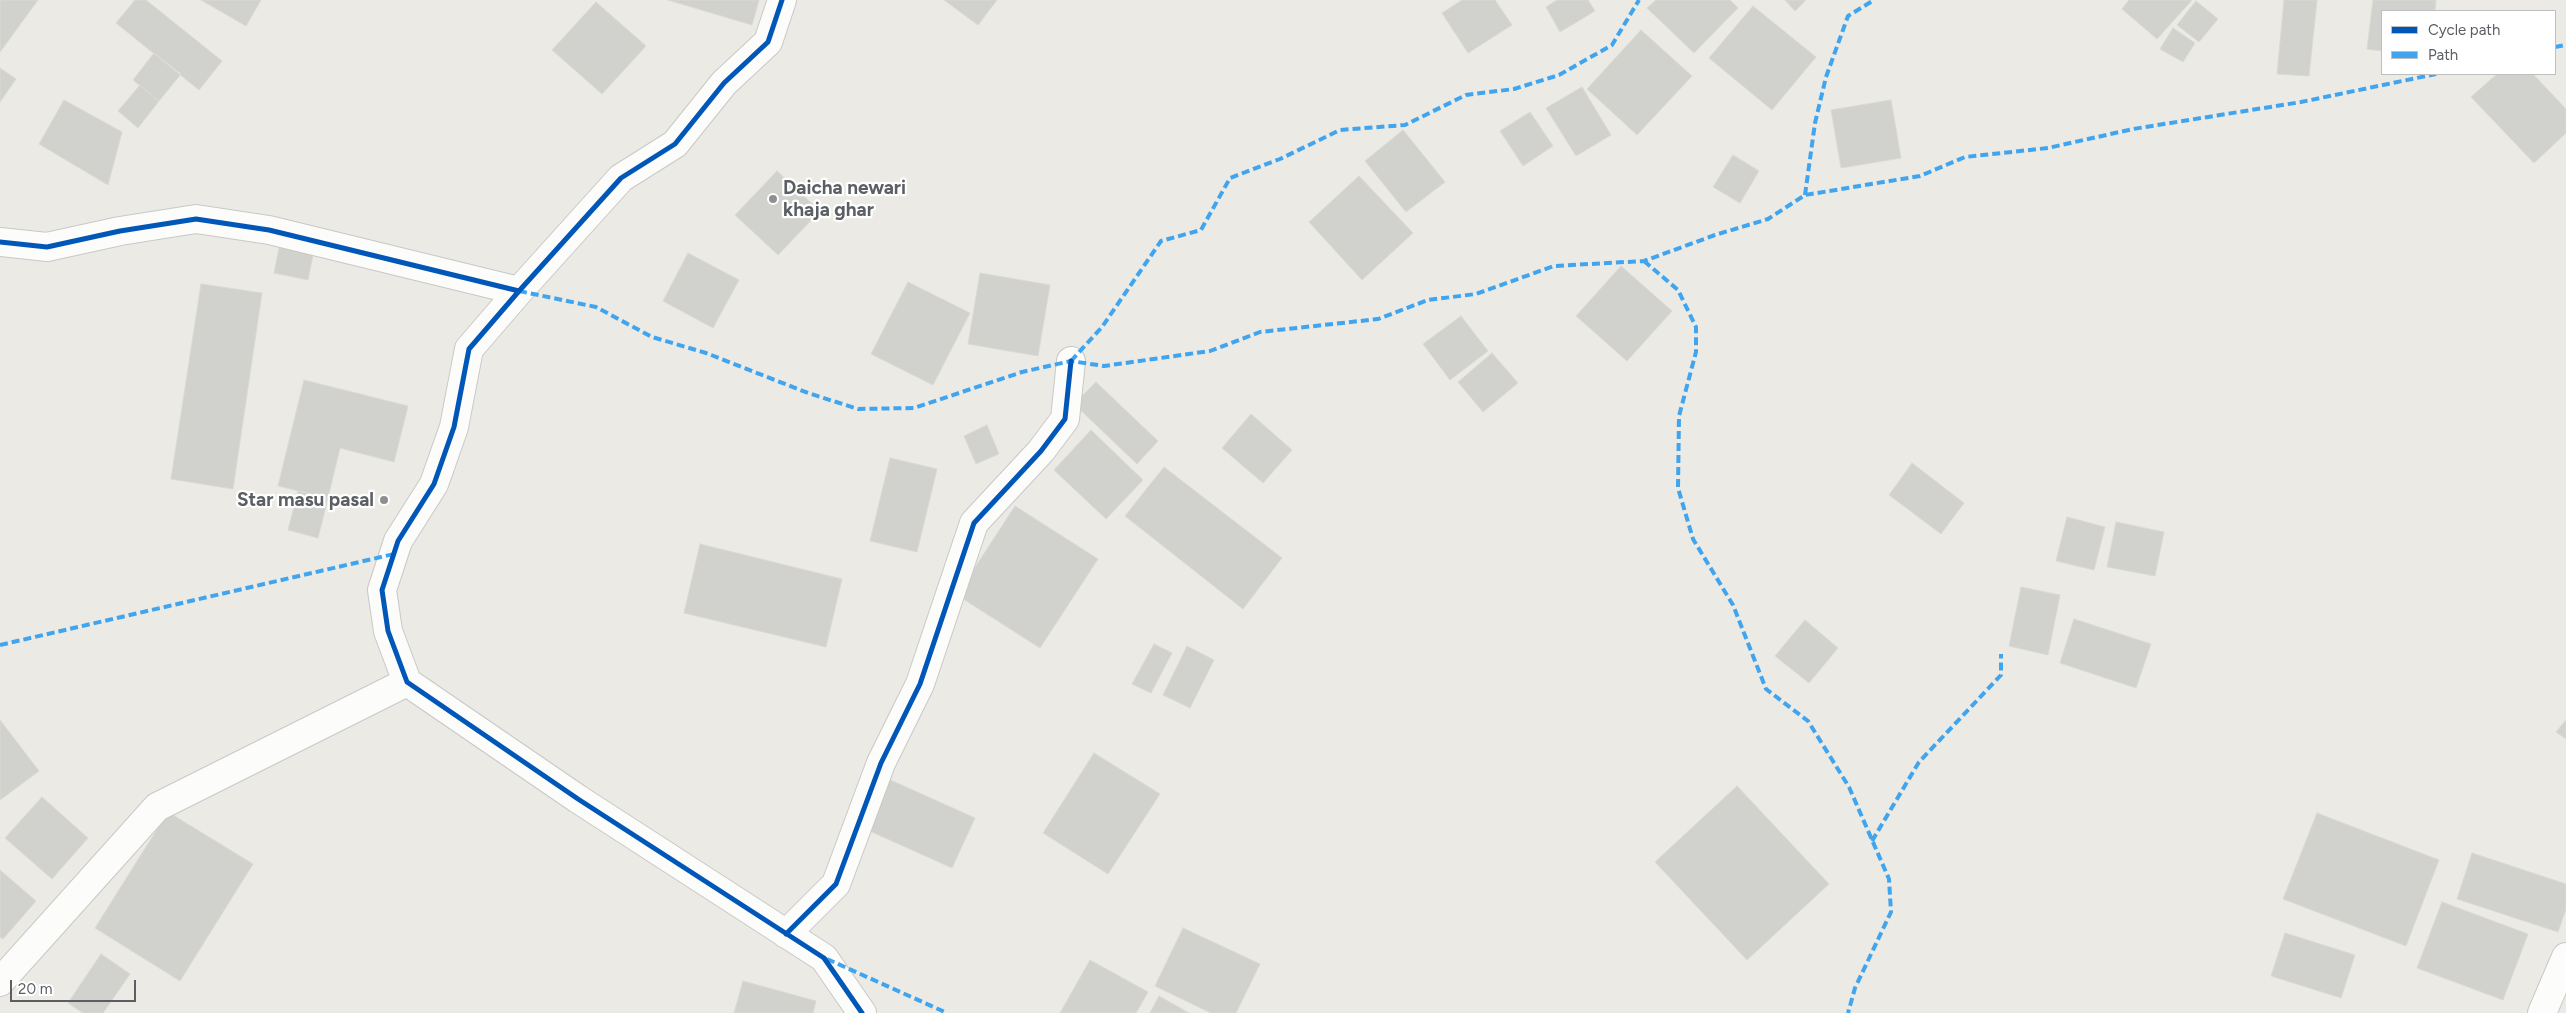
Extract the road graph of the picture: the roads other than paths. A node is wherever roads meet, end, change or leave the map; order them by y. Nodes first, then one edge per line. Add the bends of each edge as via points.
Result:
1 (782, 0) edge
2 (0, 242) edge
3 (518, 291) junction
4 (1071, 361) dead end
5 (407, 682) junction
6 (786, 934) junction
7 (2566, 957) edge
8 (0, 982) edge
9 (862, 1013) edge
10 (2542, 1013) edge

1 - 3 street via 768,42 724,82 675,144 621,178
2 - 3 street via 47,246 196,219 269,230
3 - 5 street via 469,349 454,427 434,484 398,541 382,590 388,631
4 - 6 street via 1065,419 1041,451 974,523 920,684 881,763 836,884
5 - 6 street via 578,799
5 - 8 street via 157,807
6 - 9 street via 824,958
7 - 10 street

